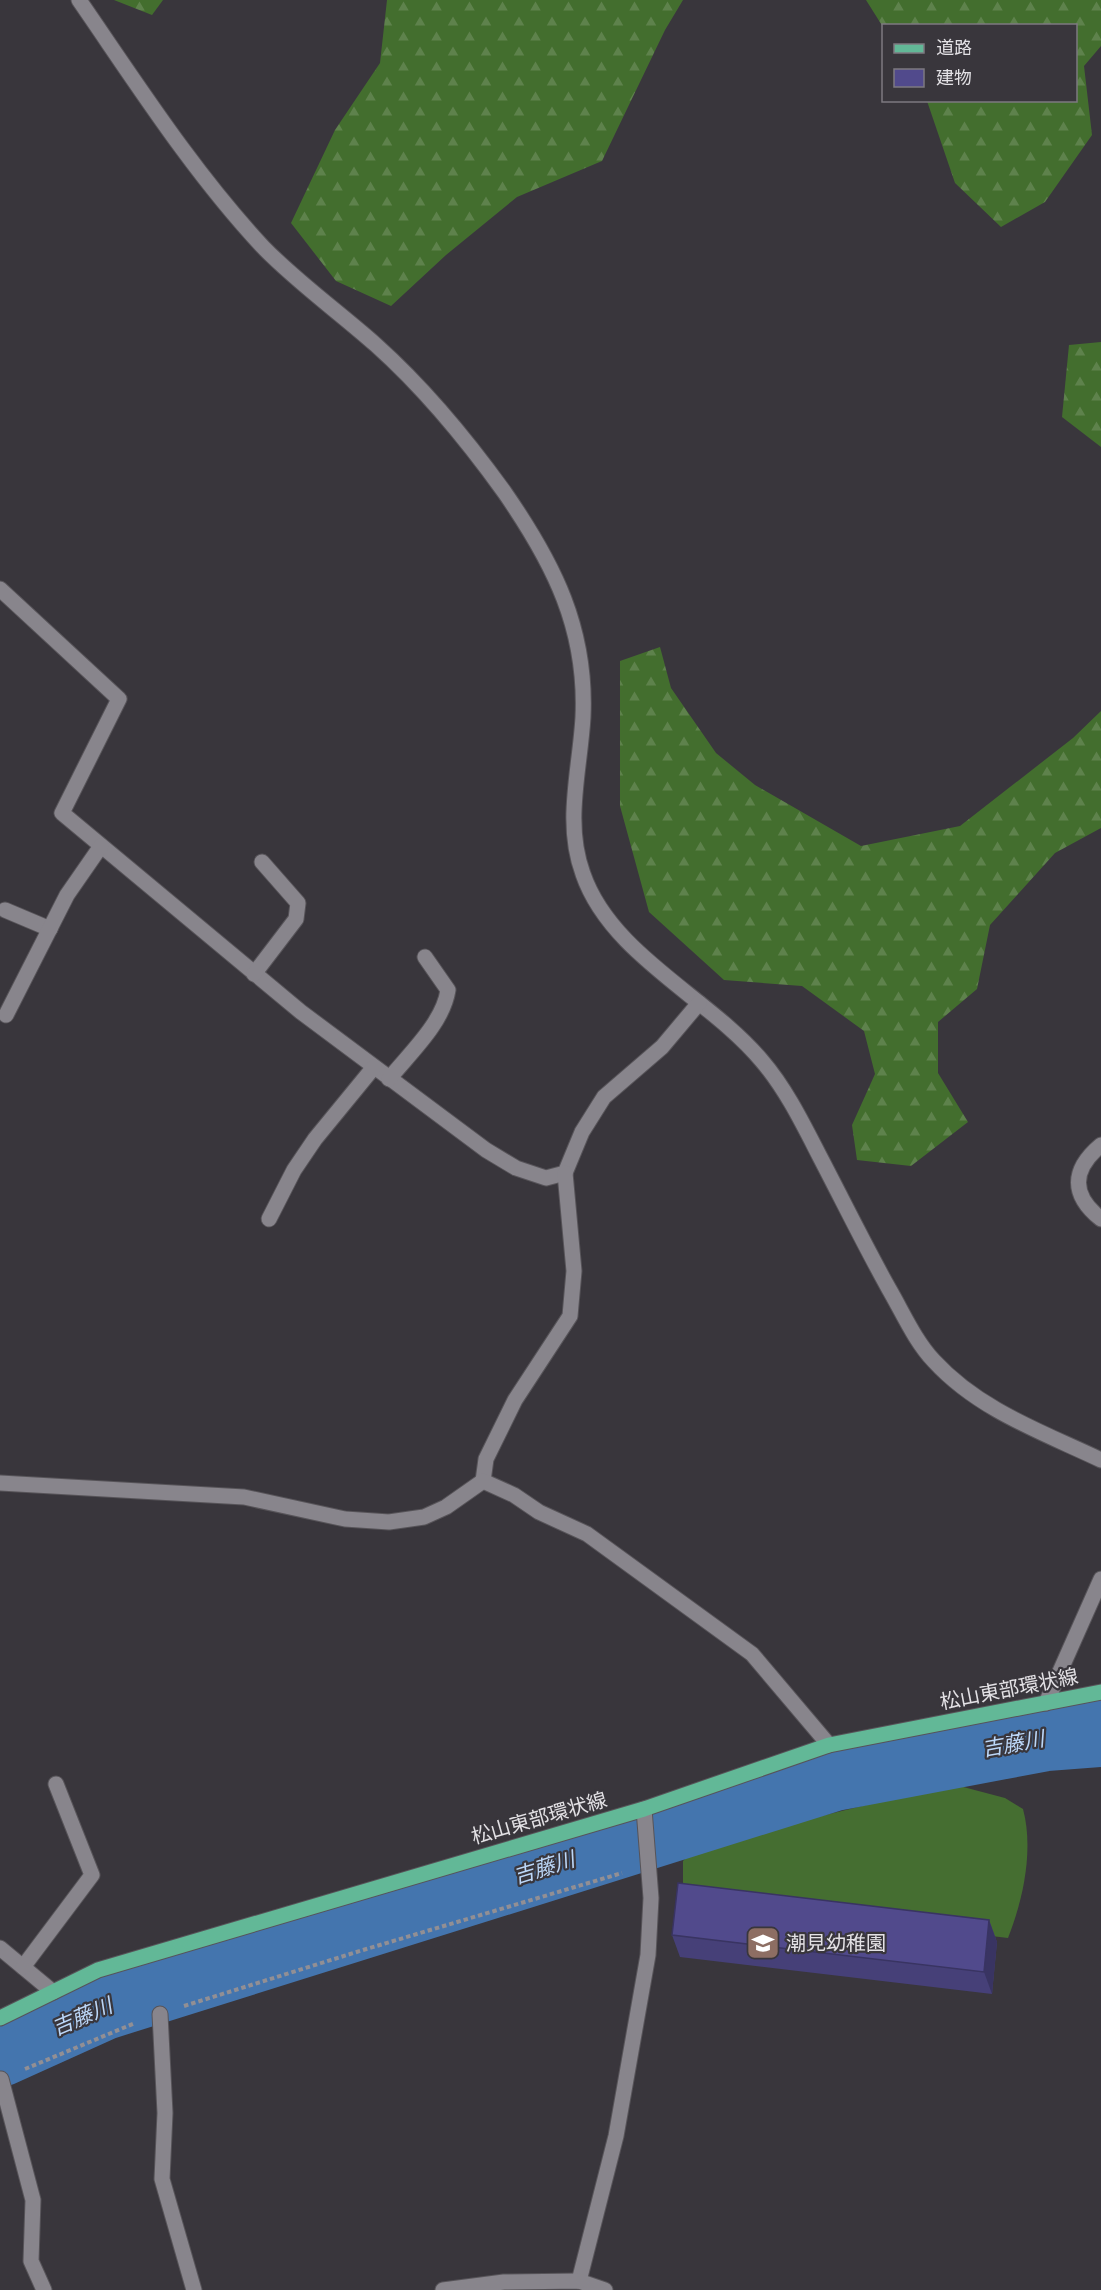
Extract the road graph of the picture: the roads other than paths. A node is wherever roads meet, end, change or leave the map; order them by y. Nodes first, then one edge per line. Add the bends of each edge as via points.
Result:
1 (79, 0) edge
2 (0, 589) edge
3 (101, 846) junction
4 (262, 862) dead end
5 (5, 910) dead end
6 (50, 929) junction
7 (425, 957) dead end
8 (254, 974) junction
9 (699, 1003) junction
10 (6, 1015) dead end
11 (374, 1066) junction
12 (389, 1079) junction
13 (1101, 1145) edge
14 (565, 1173) junction
15 (269, 1219) dead end
16 (1101, 1219) edge
17 (1101, 1460) edge
18 (483, 1481) junction
19 (0, 1483) edge
20 (1101, 1579) edge
21 (1101, 1692) edge
22 (1046, 1703) junction
23 (829, 1746) junction
24 (56, 1784) dead end
25 (644, 1809) junction
26 (0, 1948) edge
27 (22, 1967) junction
28 (53, 1992) junction
29 (160, 2014) road end
30 (0, 2018) edge
31 (2, 2079) edge
32 (579, 2281) junction
33 (44, 2290) edge
34 (194, 2290) edge
35 (443, 2290) edge
36 (605, 2290) edge

1 - 9 street via 151,104 265,249 377,346 431,400 505,494 549,566 576,631 584,669 572,832 583,877 609,921
2 - 3 street via 118,699 62,813
3 - 6 street
3 - 8 street
4 - 8 street via 298,903 296,919
5 - 6 street
6 - 10 street
7 - 12 street via 448,990 446,1002
8 - 11 street
9 - 14 street via 662,1047 604,1097 582,1132
9 - 17 street via 736,1032 764,1062 791,1103 930,1358 961,1387 999,1413
11 - 12 street
11 - 15 street via 315,1138
12 - 14 street via 516,1168 546,1178
13 - 16 street via 1091,1153 1081,1172 1078,1192 1085,1206
14 - 18 street via 574,1271 570,1316 515,1400 486,1459
18 - 19 street via 424,1517 389,1522 345,1519 244,1497
18 - 23 street via 587,1534 752,1654
20 - 22 street
21 - 22 main road, 松山東部環状線
22 - 23 main road, 松山東部環状線
23 - 25 main road, 松山東部環状線
24 - 27 street via 92,1875
25 - 28 main road, 松山東部環状線 via 98,1970
25 - 32 street via 651,1898 648,1955 616,2136
26 - 27 street
27 - 28 street
28 - 30 main road, 松山東部環状線
29 - 34 street via 165,2113 162,2179
31 - 33 street via 33,2200 31,2261
32 - 35 street via 504,2282
32 - 36 street

